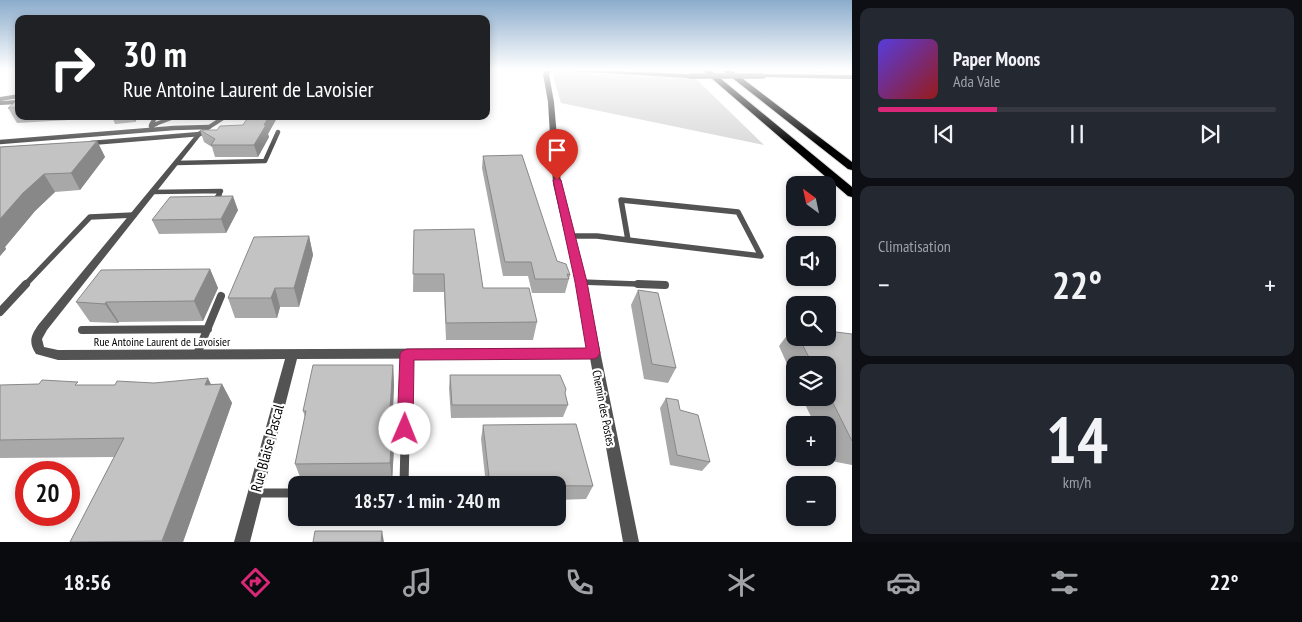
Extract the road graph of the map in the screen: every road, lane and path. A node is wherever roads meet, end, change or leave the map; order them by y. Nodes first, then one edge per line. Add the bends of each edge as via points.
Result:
1 (549, 94) edge
2 (735, 94) edge
3 (758, 94) edge
4 (15, 97) edge
5 (0, 99) edge
6 (15, 102) edge
7 (0, 103) edge
8 (154, 120) edge
9 (168, 120) edge
10 (220, 120) edge
11 (150, 128) junction
12 (204, 130) junction
13 (278, 132) dead end
14 (0, 142) edge
15 (90, 143) edge
16 (176, 163) junction
17 (852, 167) edge
18 (152, 192) junction
19 (852, 193) edge
20 (213, 205) edge
21 (134, 215) junction
22 (570, 236) junction
23 (628, 240) junction
24 (581, 282) junction
25 (665, 285) dead end
26 (222, 296) dead end
27 (0, 312) edge
28 (208, 329) junction
29 (82, 330) dead end
30 (594, 353) junction
31 (197, 354) junction
32 (292, 354) junction
33 (407, 354) junction
34 (404, 476) edge
35 (255, 493) junction
36 (288, 493) edge
37 (242, 542) edge
38 (631, 542) edge

1 - 22 street, Chemin des Postes via 557,184
2 - 19 highway
3 - 17 highway
4 - 5 lane
6 - 7 lane
8 - 11 lane
9 - 11 lane
10 - 12 street, Rue Antoine Laurent de Lavoisier
11 - 12 lane
11 - 14 lane
12 - 15 lane
12 - 16 street, Rue Antoine Laurent de Lavoisier
13 - 16 lane via 264,161
16 - 18 street, Rue Antoine Laurent de Lavoisier
18 - 20 lane via 221,191
18 - 21 street, Rue Antoine Laurent de Lavoisier
21 - 27 lane via 90,217
21 - 31 street, Rue Antoine Laurent de Lavoisier via 43,327 36,338 37,347 45,353 58,355
22 - 23 lane
22 - 24 street, Chemin des Postes
23 - 23 lane via 751,254 761,256 738,212 621,200
24 - 25 lane
24 - 30 street, Chemin des Postes
26 - 28 lane
28 - 29 lane
28 - 31 lane
30 - 33 street, Rue Antoine Laurent de Lavoisier
30 - 38 street, Chemin des Postes
31 - 32 street, Rue Antoine Laurent de Lavoisier
32 - 33 street, Rue Antoine Laurent de Lavoisier
32 - 35 street, Rue Blaise Pascal
33 - 34 lane
35 - 36 lane
35 - 37 street, Rue Blaise Pascal

